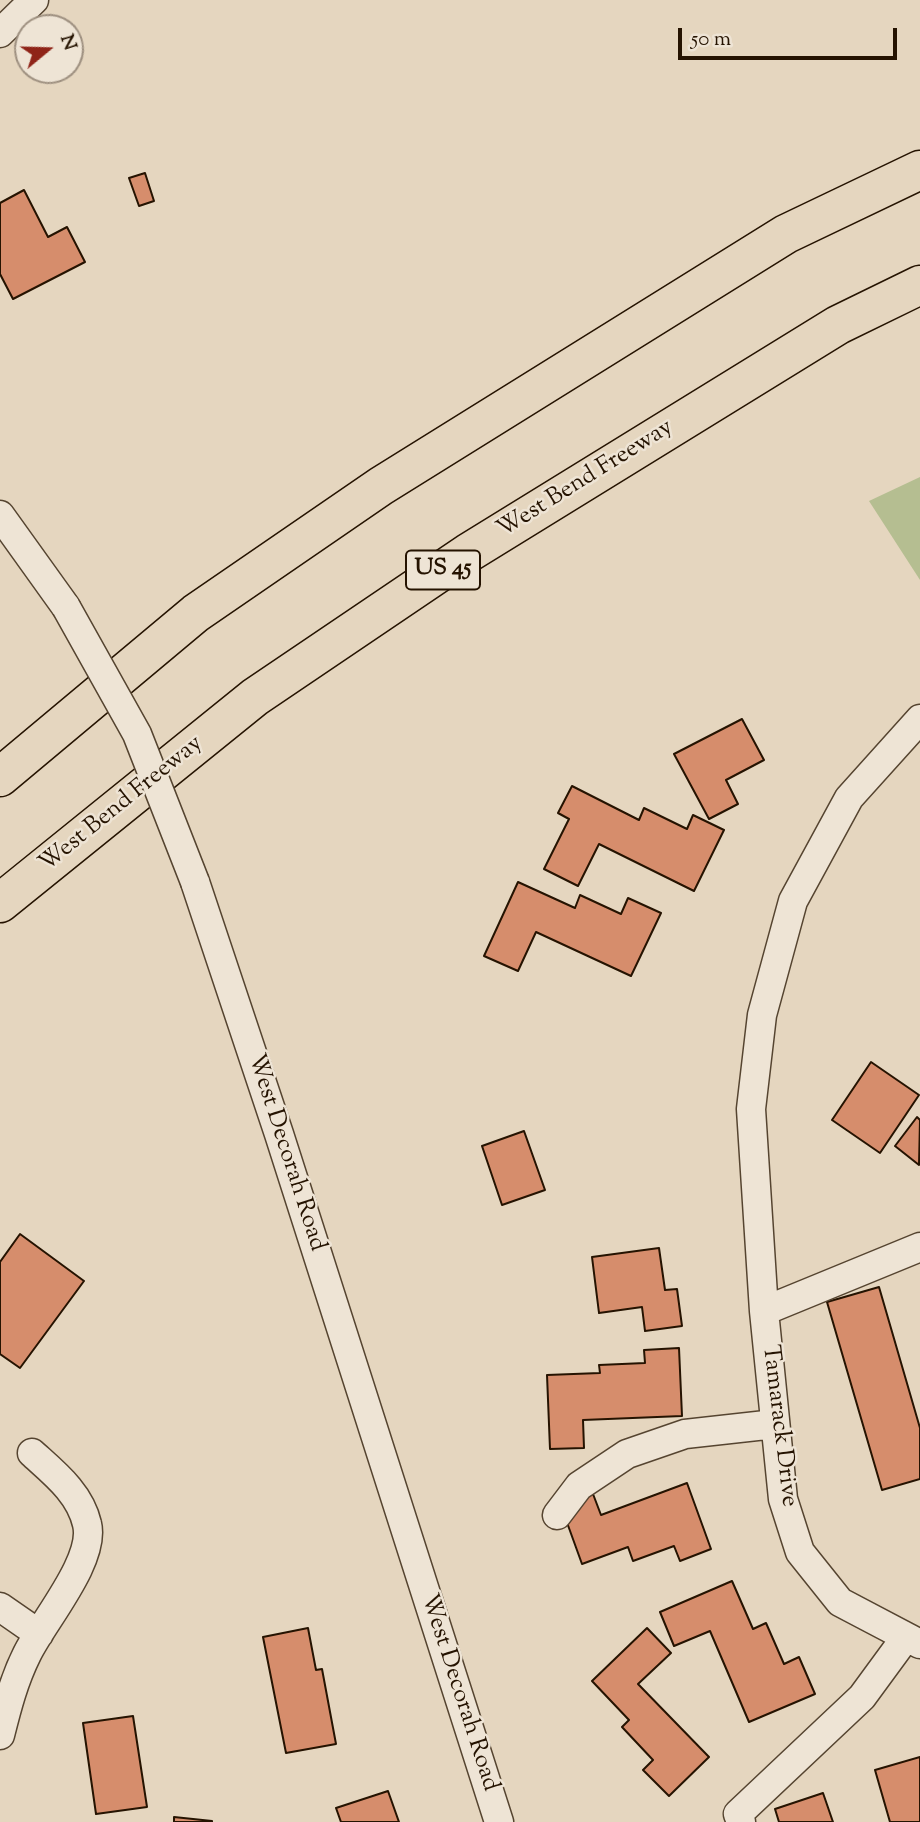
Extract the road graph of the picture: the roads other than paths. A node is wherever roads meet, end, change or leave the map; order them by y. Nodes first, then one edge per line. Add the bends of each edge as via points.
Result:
1 (34, 0) edge
2 (0, 33) edge
3 (920, 170) edge
4 (920, 285) edge
5 (0, 515) edge
6 (920, 719) edge
7 (0, 777) edge
8 (0, 903) edge
9 (920, 1247) edge
10 (764, 1311) junction
11 (775, 1424) junction
12 (32, 1453) dead end
13 (557, 1516) dead end
14 (0, 1607) edge
15 (39, 1634) junction
16 (913, 1640) edge
17 (0, 1735) edge
18 (499, 1822) edge
19 (741, 1822) edge

1 - 2 street
3 - 7 highway via 786,234 381,486 196,613
4 - 8 highway, West Bend Freeway / US 45 via 838,325 468,553 255,697
5 - 18 street, West Decorah Road, bridge via 66,607 137,734 195,883
6 - 10 street, Tamarack Drive via 849,798 793,901 762,1015 751,1109
9 - 10 street
10 - 11 street, Tamarack Drive
11 - 13 street via 685,1434 627,1454 579,1486
11 - 16 street, Tamarack Drive via 783,1499 800,1552 840,1602
12 - 15 street via 62,1480 80,1505 89,1543
14 - 15 street
15 - 17 street via 14,1683
16 - 19 street via 862,1697 738,1814

